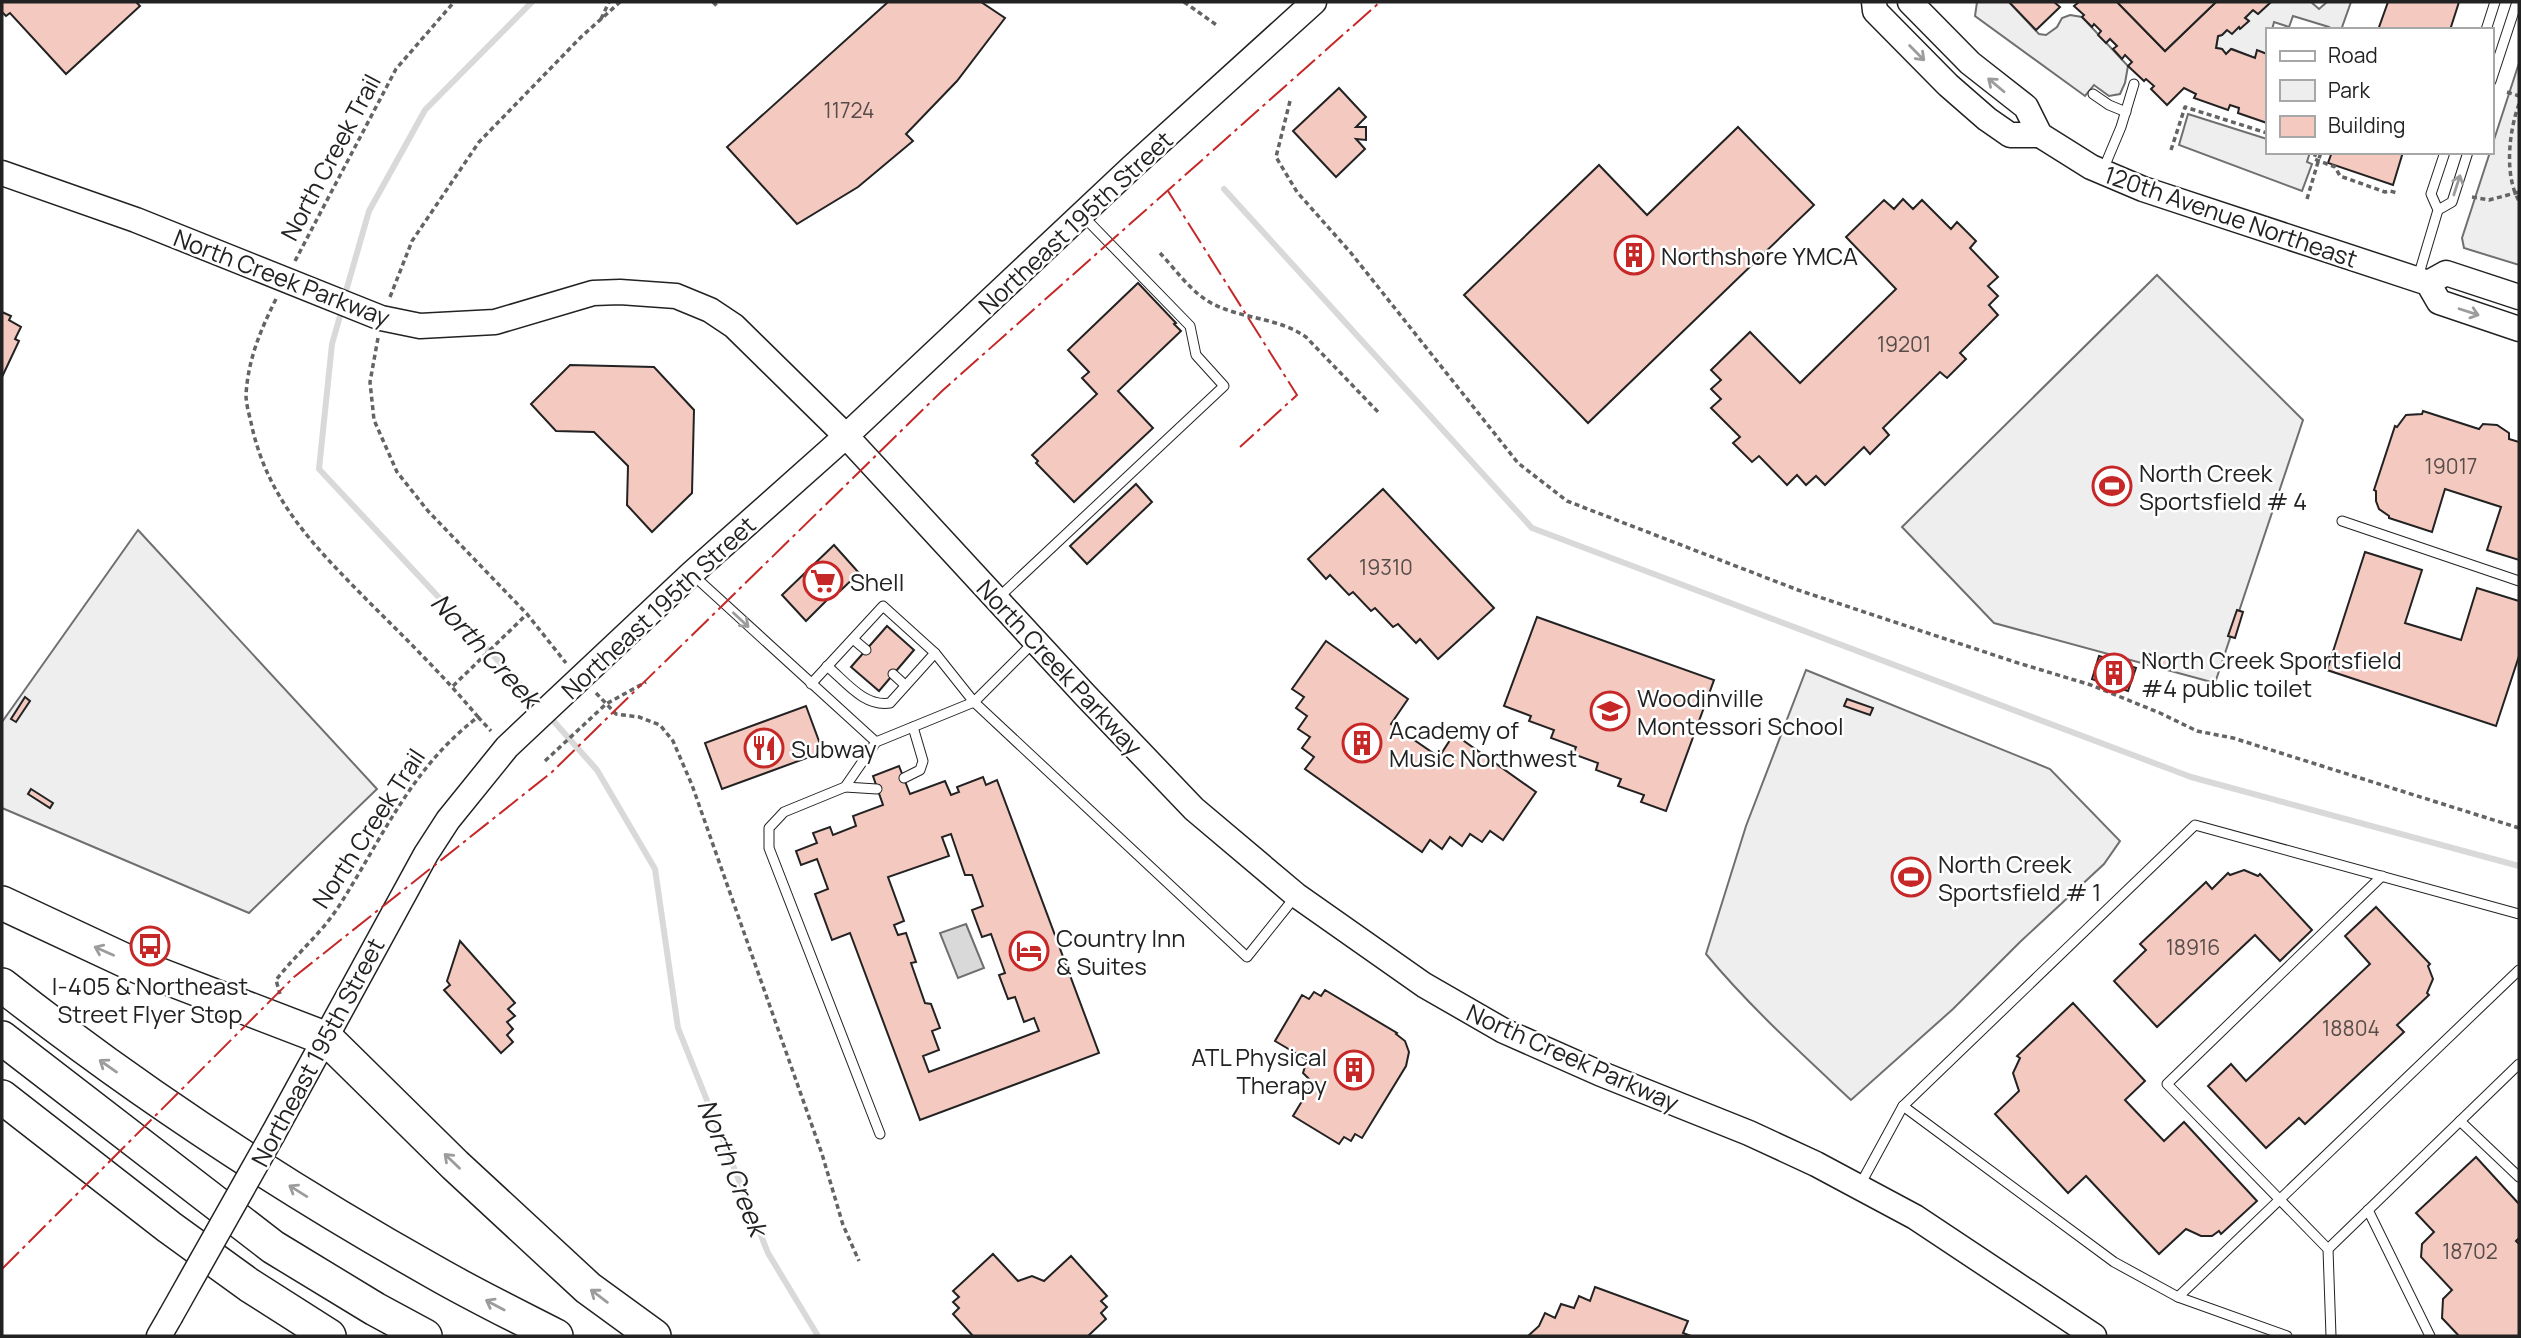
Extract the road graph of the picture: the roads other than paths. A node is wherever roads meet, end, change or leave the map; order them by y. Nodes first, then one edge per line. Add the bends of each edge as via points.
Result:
1 (1314, 2) edge
2 (1874, 2) edge
3 (1910, 2) edge
4 (2495, 2) edge
5 (2517, 2) edge
6 (2487, 28) edge
7 (2493, 75) edge
8 (2134, 84) dead end
9 (2093, 94) dead end
10 (2126, 112) junction
11 (2040, 135) junction
12 (2444, 154) edge
13 (2467, 154) edge
14 (2103, 172) junction
15 (2, 173) edge
16 (2438, 210) junction
17 (1082, 215) junction
18 (2423, 281) junction
19 (2519, 297) edge
20 (2519, 329) edge
21 (846, 436) junction
22 (2342, 521) dead end
23 (691, 574) junction
24 (2519, 581) edge
25 (997, 598) junction
26 (853, 639) junction
27 (1035, 640) junction
28 (866, 650) dead end
29 (935, 653) junction
30 (827, 666) junction
31 (893, 674) dead end
32 (811, 684) junction
33 (905, 685) junction
34 (974, 702) junction
35 (913, 727) junction
36 (876, 742) junction
37 (904, 778) dead end
38 (845, 787) junction
39 (877, 789) dead end
40 (2382, 876) junction
41 (1296, 895) junction
42 (2, 903) edge
43 (2519, 914) edge
44 (2519, 970) edge
45 (2, 985) edge
46 (2, 1038) edge
47 (327, 1039) junction
48 (2, 1059) edge
49 (2519, 1064) edge
50 (2, 1097) edge
51 (1903, 1107) junction
52 (2, 1118) edge
53 (2460, 1121) junction
54 (880, 1134) dead end
55 (2519, 1177) edge
56 (1859, 1186) junction
57 (2281, 1200) junction
58 (2368, 1210) junction
59 (2328, 1249) junction
60 (2178, 1297) junction
61 (164, 1326) edge
62 (300, 1336) edge
63 (329, 1336) edge
64 (388, 1336) edge
65 (425, 1336) edge
66 (556, 1336) edge
67 (654, 1336) edge
68 (2094, 1336) edge
69 (2287, 1336) edge
70 (2330, 1336) edge
71 (2430, 1336) edge

1 - 17 main road, Northeast 195th Street
2 -> 11 main road, 120th Avenue Northeast via 1875,11 1987,119 2010,135
11 -> 3 main road, 120th Avenue Northeast via 2026,107 1970,63
4 - 6 lane
5 - 7 lane
8 - 10 lane
9 - 10 lane
10 - 14 lane
11 - 14 main road, 120th Avenue Northeast
12 - 16 lane via 2431,194
16 -> 13 lane via 2452,202
14 - 18 main road, 120th Avenue Northeast
15 - 21 main road, North Creek Parkway via 136,220 371,314 419,326 495,322 593,293 676,296 734,326
16 - 18 lane
17 - 21 main road, Northeast 195th Street
17 - 25 lane via 1190,326 1196,355 1224,386
18 - 19 main road, 120th Avenue Northeast via 2446,273
18 -> 20 main road, 120th Avenue Northeast via 2439,302
21 - 23 main road, Northeast 195th Street
21 - 25 main road, North Creek Parkway
22 - 24 lane
23 -> 32 lane
23 - 47 main road, Northeast 195th Street via 507,747 448,820
25 - 27 main road, North Creek Parkway
26 - 28 lane
26 - 29 lane via 883,607
26 - 30 lane
27 - 34 lane
27 - 41 main road, North Creek Parkway via 1194,808
29 - 33 lane
29 - 34 lane
30 - 32 lane
30 - 33 lane via 868,702 879,705 890,703
31 - 33 lane
32 - 36 lane
34 - 35 lane
34 - 41 lane via 1247,957
35 - 36 lane
35 - 37 lane via 923,761 920,770
36 - 38 lane
38 - 39 lane
38 - 54 lane via 784,812 769,828 769,848
40 - 43 lane
40 - 51 lane via 2194,825
40 - 57 lane via 2167,1084
41 - 56 main road, North Creek Parkway via 1424,985 1504,1031 1749,1133
47 -> 42 highway via 139,967
44 - 57 lane
66 -> 45 highway via 435,1273 200,1129 78,1045
46 - 65 highway via 273,1247
47 - 61 main road, Northeast 195th Street, bridge
67 -> 47 highway via 588,1288
48 - 64 highway via 256,1254
49 - 53 lane
50 - 63 highway via 179,1235
51 - 56 lane
51 - 60 lane via 2114,1262
52 - 62 highway via 265,1315
53 - 55 lane
53 - 58 lane
56 - 68 main road, North Creek Parkway via 1915,1217
57 - 59 lane
57 - 60 lane
58 - 59 lane
58 - 71 lane
59 - 70 lane
60 - 69 lane

